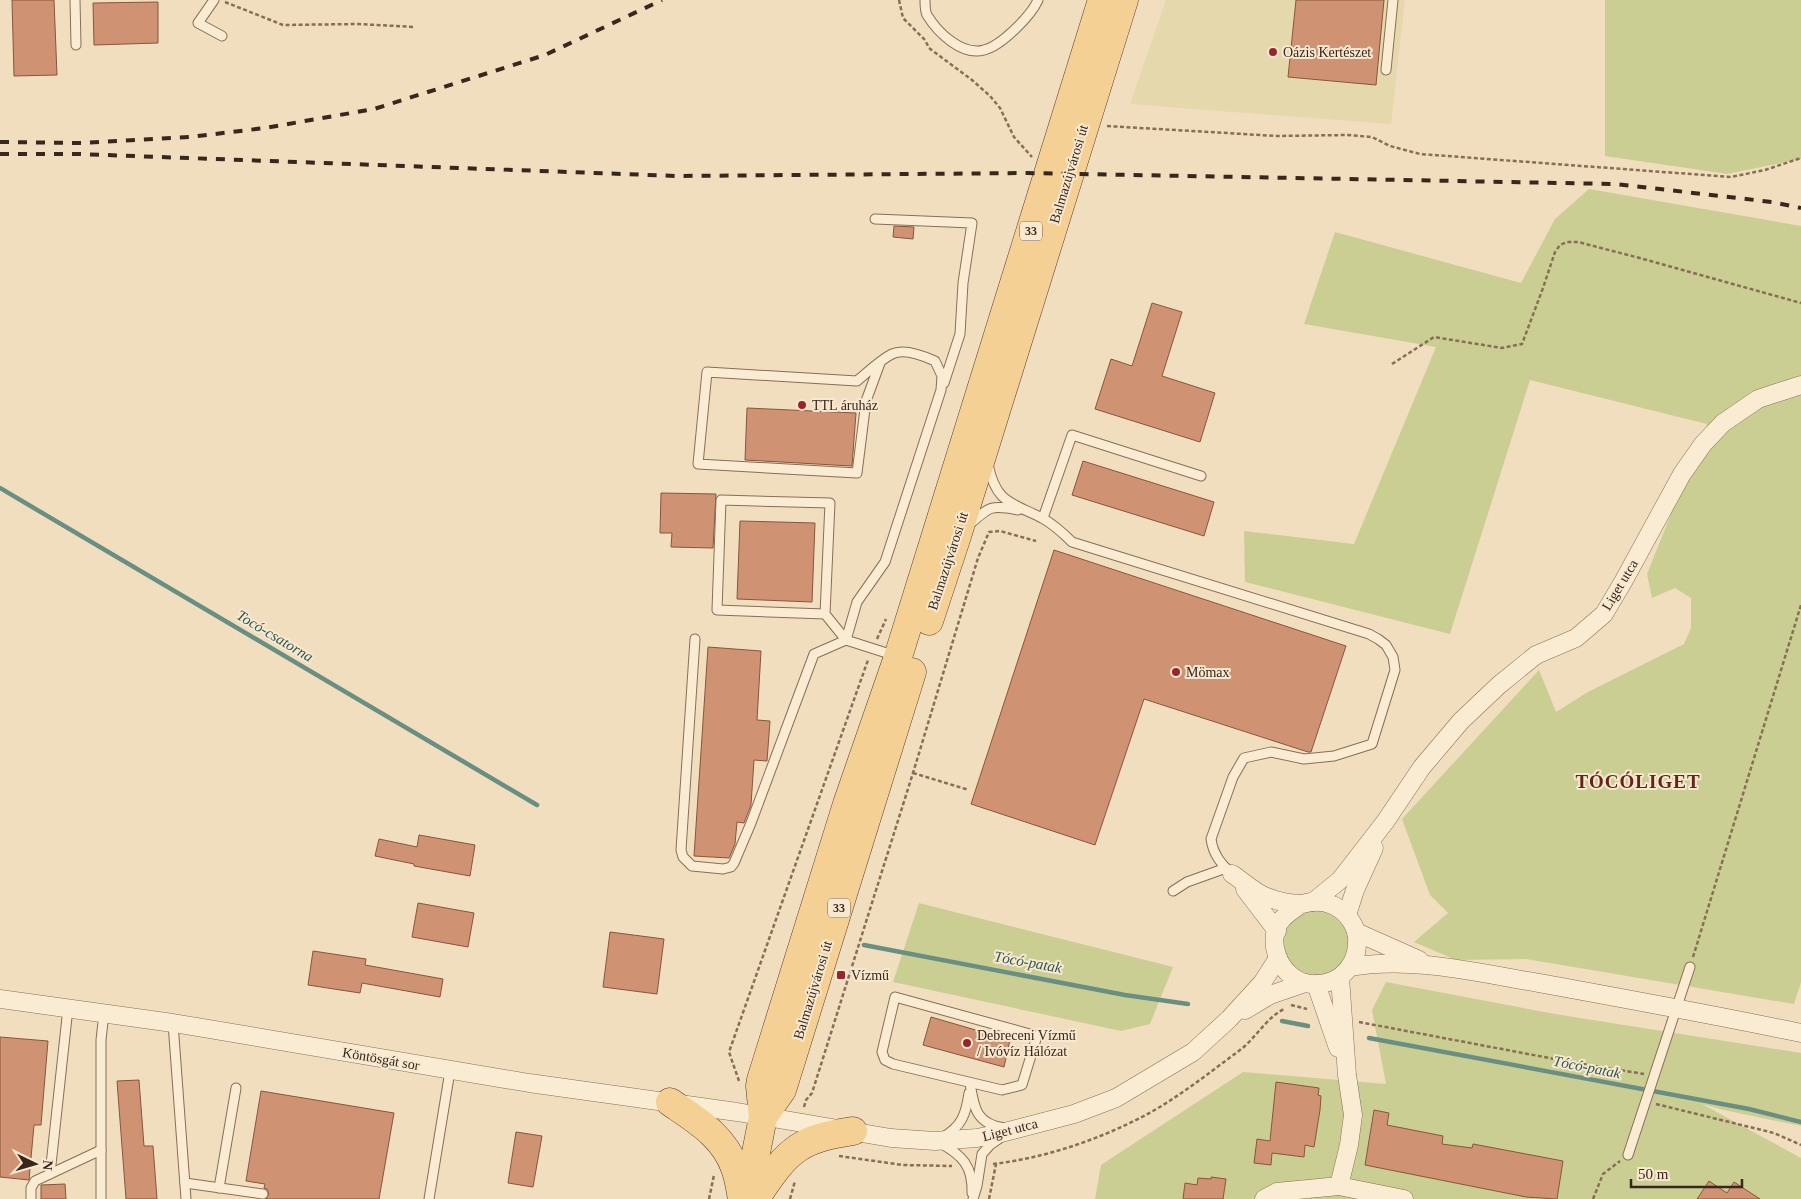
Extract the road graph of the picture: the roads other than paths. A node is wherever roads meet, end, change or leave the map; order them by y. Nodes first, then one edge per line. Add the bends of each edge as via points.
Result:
1 (75, 0) edge
2 (214, 0) edge
3 (925, 0) edge
4 (1038, 0) edge
5 (1102, 0) edge
6 (1124, 0) edge
7 (1393, 0) edge
8 (222, 36) dead end
9 (76, 45) dead end
10 (1386, 70) dead end
11 (875, 219) dead end
12 (880, 363) junction
13 (1801, 385) edge
14 (942, 390) junction
15 (985, 447) junction
16 (1202, 476) dead end
17 (1028, 512) junction
18 (1043, 518) junction
19 (957, 536) junction
20 (825, 614) junction
21 (695, 639) dead end
22 (846, 640) junction
23 (898, 657) junction
24 (1385, 822) junction
25 (1229, 871) junction
26 (1173, 891) dead end
27 (1307, 903) junction
28 (1347, 915) junction
29 (1276, 931) junction
30 (1356, 932) junction
31 (1278, 958) junction
32 (1429, 964) junction
33 (1690, 967) road end
34 (1345, 972) junction
35 (1310, 984) junction
36 (0, 999) edge
37 (1676, 1007) junction
38 (68, 1008) junction
39 (104, 1013) junction
40 (1229, 1019) junction
41 (173, 1024) junction
42 (1801, 1033) edge
43 (450, 1071) junction
44 (1347, 1075) junction
45 (970, 1082) junction
46 (236, 1088) dead end
47 (670, 1102) junction
48 (750, 1114) junction
49 (1015, 1129) junction
50 (853, 1131) junction
51 (935, 1141) junction
52 (101, 1150) junction
53 (1628, 1155) road end
54 (50, 1174) junction
55 (185, 1183) junction
56 (1339, 1186) junction
57 (219, 1188) junction
58 (263, 1194) dead end
59 (31, 1199) edge
60 (101, 1199) edge
61 (186, 1199) edge
62 (429, 1199) edge
63 (742, 1199) edge
64 (747, 1199) edge
65 (755, 1199) edge
66 (973, 1199) edge
67 (1264, 1199) edge
68 (1404, 1199) edge

1 - 9 lane
2 - 8 lane via 198,23
3 - 4 lane via 926,14 944,35 965,49 984,50 1002,41
5 - 23 main road, Balmazújvárosi út / 33
6 - 15 main road, Balmazújvárosi út / 33
7 - 10 lane
11 - 14 lane via 972,223 960,334
12 - 12 lane via 856,381 707,372 698,464 857,474 866,401
12 - 14 lane via 893,353 917,353 935,361 942,376
13 - 24 street, Liget utca via 1758,399 1723,424 1703,444 1682,474 1604,614 1576,638 1536,655 1499,685 1422,767
14 - 22 lane via 885,562 857,602
15 - 17 lane via 992,482 1002,498
15 - 19 main road, Balmazújvárosi út / 33
16 - 18 lane via 1072,435
17 - 18 lane
17 - 19 lane via 998,506 988,508
18 - 25 lane via 1072,542 1369,634 1386,646 1392,657 1395,670 1372,744 1334,756 1304,759 1271,752 1244,758 1233,777 1210,839 1216,856
19 - 48 main road, Balmazújvárosi út / 33 via 782,1090
20 - 20 lane via 830,504 721,500 717,610
20 - 22 lane
21 - 22 lane via 681,850 683,858 692,866 723,869 734,863 751,823 814,654
22 - 23 lane
23 - 48 main road, Balmazújvárosi út / 33 via 847,804
24 - 27 street, Liget utca via 1340,880
24 - 28 street, Liget utca
25 - 26 lane via 1187,882
25 - 27 street via 1266,897
25 - 29 street
27 - 28 street via 1325,902
27 - 29 street via 1283,918
28 - 30 street
29 - 31 street
30 - 32 street
30 - 34 street via 1356,954
31 - 35 street via 1294,978
31 - 40 street, Liget utca via 1262,983
32 - 34 street via 1371,963
32 - 37 street
33 - 37 lane
34 - 35 street via 1328,983
34 - 44 street
35 - 40 street, Liget utca via 1270,995
35 - 44 street via 1326,1010
36 - 38 street, Köntösgát sor
37 - 42 street
37 - 53 lane
38 - 39 street, Köntösgát sor
38 - 54 lane
39 - 41 street, Köntösgát sor
39 - 52 lane
40 - 49 street, Liget utca via 1193,1052 1116,1098 1074,1114
41 - 43 street, Köntösgát sor
41 - 55 lane
43 - 47 street, Köntösgát sor
43 - 62 lane
44 - 56 street via 1353,1114
45 - 45 lane via 885,1060 882,1052 895,996 1037,1036 1022,1085 1002,1090
45 - 49 lane via 974,1107 982,1120 996,1127
45 - 51 lane via 964,1116 957,1128
46 - 57 lane
47 - 48 street, Köntösgát sor
47 - 63 main road via 710,1130 721,1142 735,1168
48 - 50 street, Liget utca
48 - 64 main road, Balmazújvárosi út / 33
49 - 51 street, Liget utca via 977,1138
49 - 66 lane via 982,1154
50 - 51 street, Liget utca
50 - 65 main road via 824,1136 798,1148
51 - 66 lane via 960,1156 968,1166
52 - 54 lane
52 - 60 lane
54 - 59 lane via 35,1181
55 - 57 lane
55 - 61 lane
56 - 67 street via 1277,1192
56 - 68 street
57 - 58 lane

